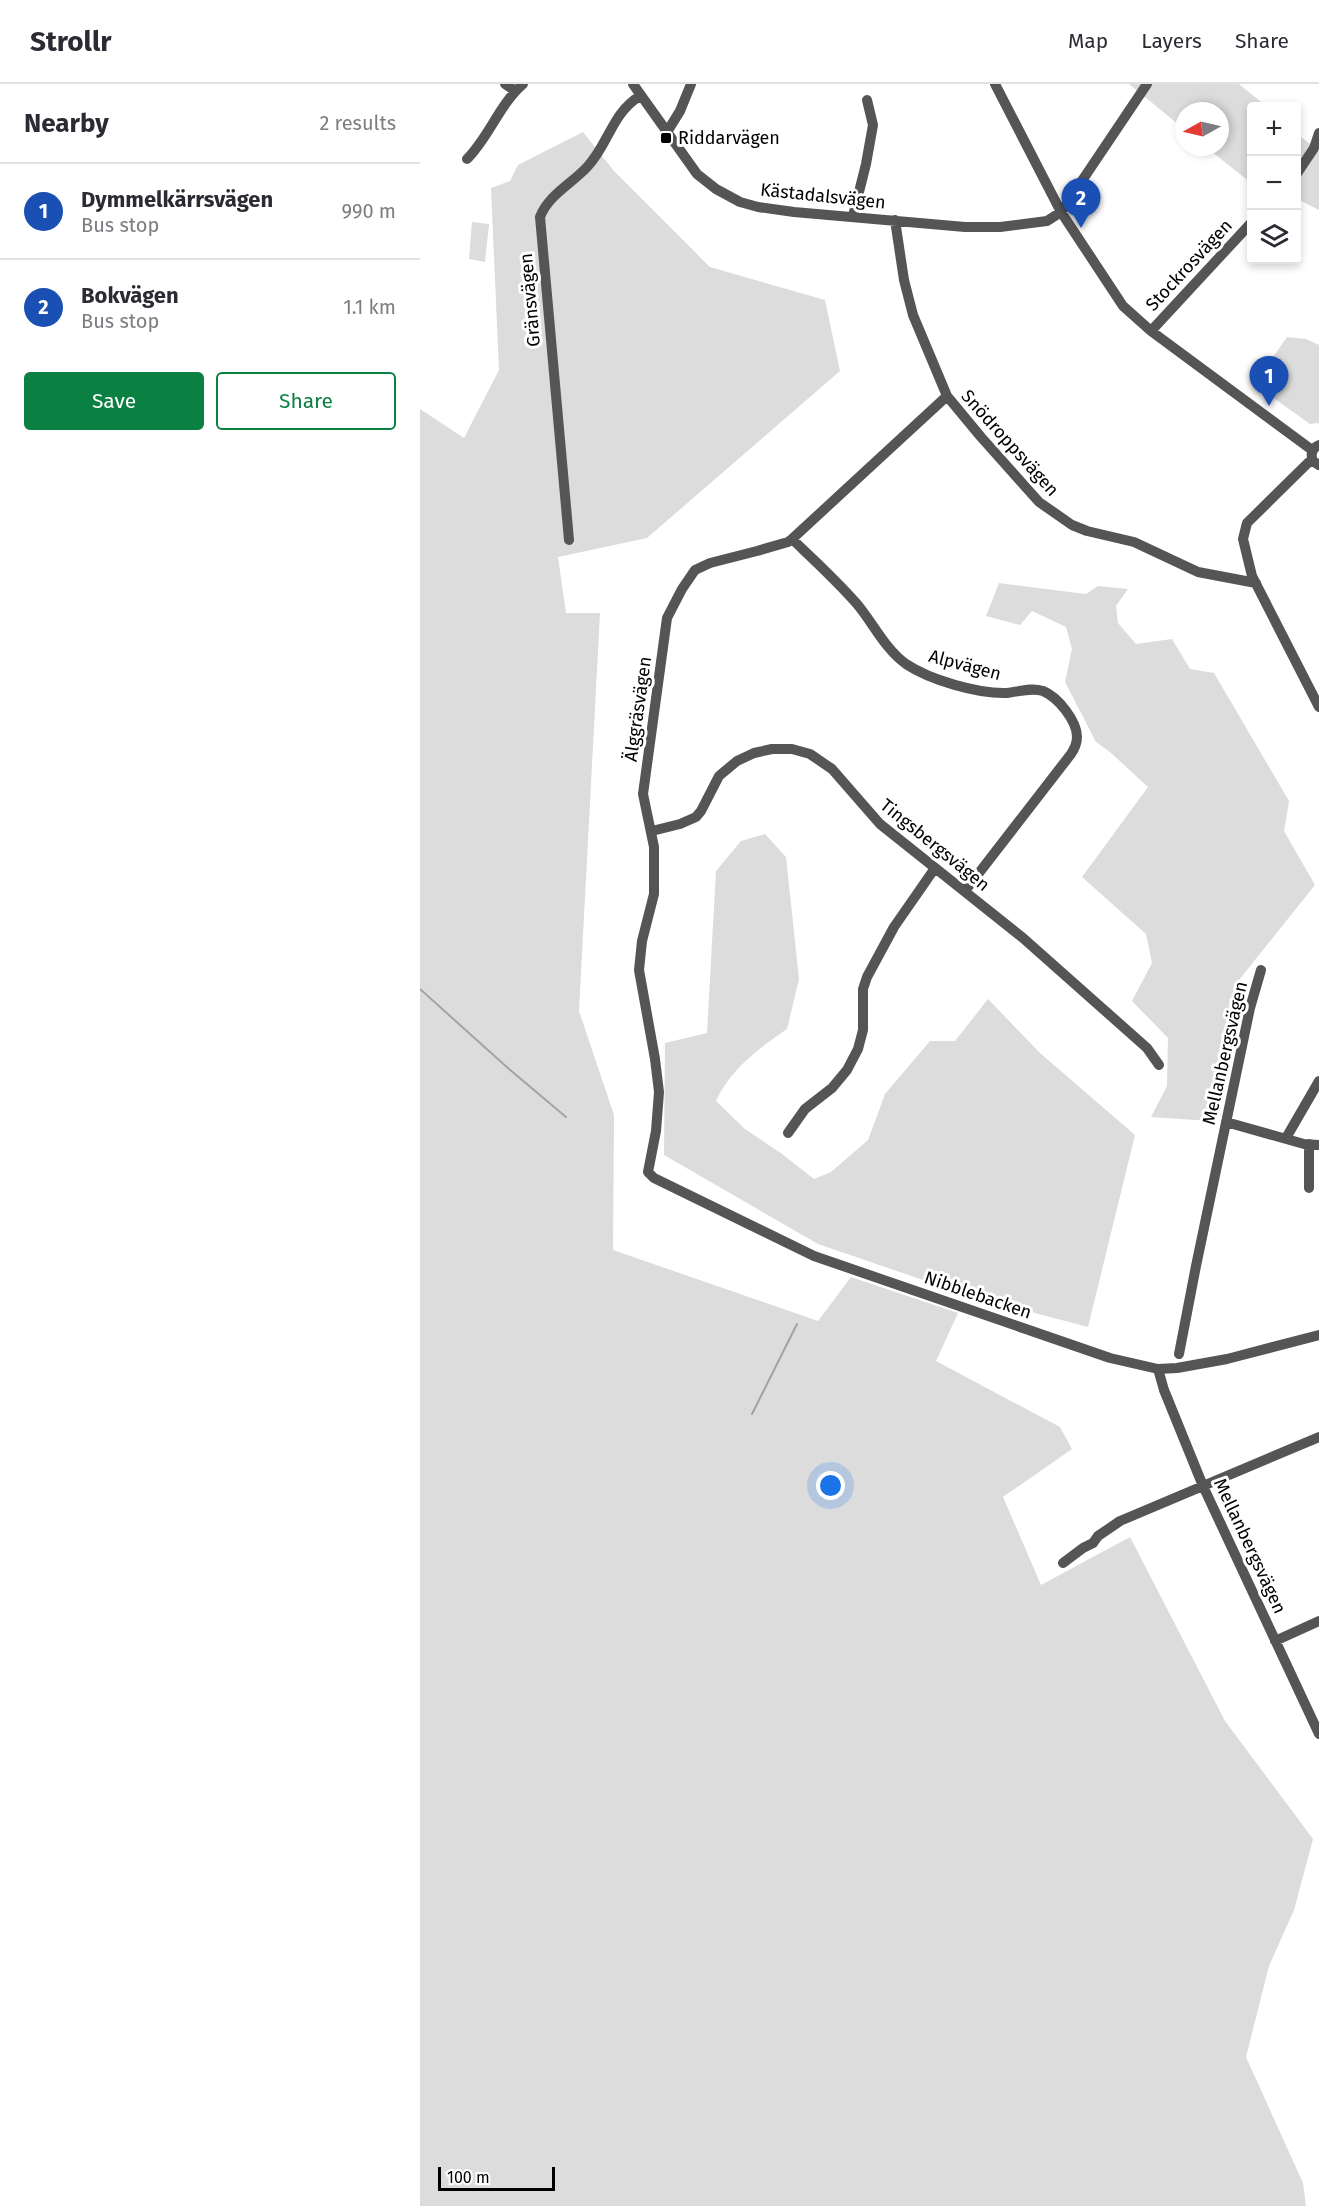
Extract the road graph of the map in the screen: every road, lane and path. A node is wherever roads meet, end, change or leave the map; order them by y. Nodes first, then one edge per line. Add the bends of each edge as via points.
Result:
1 (504, 84) edge
2 (633, 84) edge
3 (691, 84) edge
4 (995, 84) edge
5 (1147, 84) edge
6 (519, 88) edge
7 (640, 96) junction
8 (867, 100) dead end
9 (667, 132) junction
10 (1319, 133) edge
11 (467, 159) dead end
12 (1301, 168) edge
13 (1061, 212) junction
14 (853, 216) junction
15 (896, 220) junction
16 (1247, 226) edge
17 (1151, 331) junction
18 (947, 396) junction
19 (1316, 455) edge
20 (792, 539) junction
21 (569, 540) dead end
22 (1254, 579) junction
23 (1319, 706) edge
24 (652, 831) junction
25 (935, 868) junction
26 (965, 891) junction
27 (1261, 970) dead end
28 (1159, 1065) dead end
29 (1319, 1081) edge
30 (1226, 1122) junction
31 (788, 1133) dead end
32 (1286, 1138) junction
33 (1314, 1145) edge
34 (648, 1167) joint
35 (1309, 1188) dead end
36 (1319, 1335) edge
37 (1179, 1354) dead end
38 (1158, 1369) junction
39 (1319, 1437) edge
40 (1203, 1486) junction
41 (1063, 1563) dead end
42 (1319, 1621) edge
43 (1275, 1641) junction
44 (1319, 1734) edge

1 - 6 street
2 - 7 street, Kästadalsvägen
3 - 9 street
4 - 13 street
5 - 13 street
6 - 11 street
7 - 9 street, Kästadalsvägen
7 - 21 street, Gränsvägen via 628,103 590,164 554,195 540,217
8 - 14 street via 873,125
9 - 14 street, Kästadalsvägen via 697,174 729,198 758,207
10 - 12 street
13 - 15 street, Kästadalsvägen via 1047,221 1000,227
13 - 17 street via 1123,306
14 - 15 street, Kästadalsvägen
15 - 18 street, Snödroppsvägen via 903,280 912,315
16 - 17 street, Stockrosvägen
17 - 19 street
18 - 20 street, Älggräsvägen
18 - 22 street, Snödroppsvägen via 1026,488 1061,519 1087,531 1134,542 1198,572
19 - 22 street via 1247,523 1243,539
20 - 24 street, Älggräsvägen via 710,562 695,570 670,610 644,794
20 - 26 street, Alpvägen via 855,602 907,664 928,675 975,689 1006,693 1041,690 1052,696 1075,727 1077,740 1071,754
22 - 23 street
24 - 25 street, Tingsbergsvägen via 696,817 719,776 737,760 763,750 792,749 826,764 880,824
24 - 34 street, Älggräsvägen via 654,894 639,970 659,1092
25 - 26 street, Tingsbergsvägen
25 - 31 street via 894,927 867,977 863,989 863,1030 847,1070 805,1109
26 - 28 street, Tingsbergsvägen via 1147,1048
27 - 30 street, Mellanbergsvägen
29 - 32 street
30 - 32 street
30 - 37 street, Mellanbergsvägen
32 - 33 street
33 - 35 street
34 - 38 street, Nibblebacken via 654,1178 814,1256 1110,1358
36 - 38 street, Nibblebacken via 1227,1359
38 - 40 street, Mellanbergsvägen
39 - 40 street
40 - 41 street via 1120,1521
40 - 43 street, Mellanbergsvägen
42 - 43 street
43 - 44 street, Mellanbergsvägen

